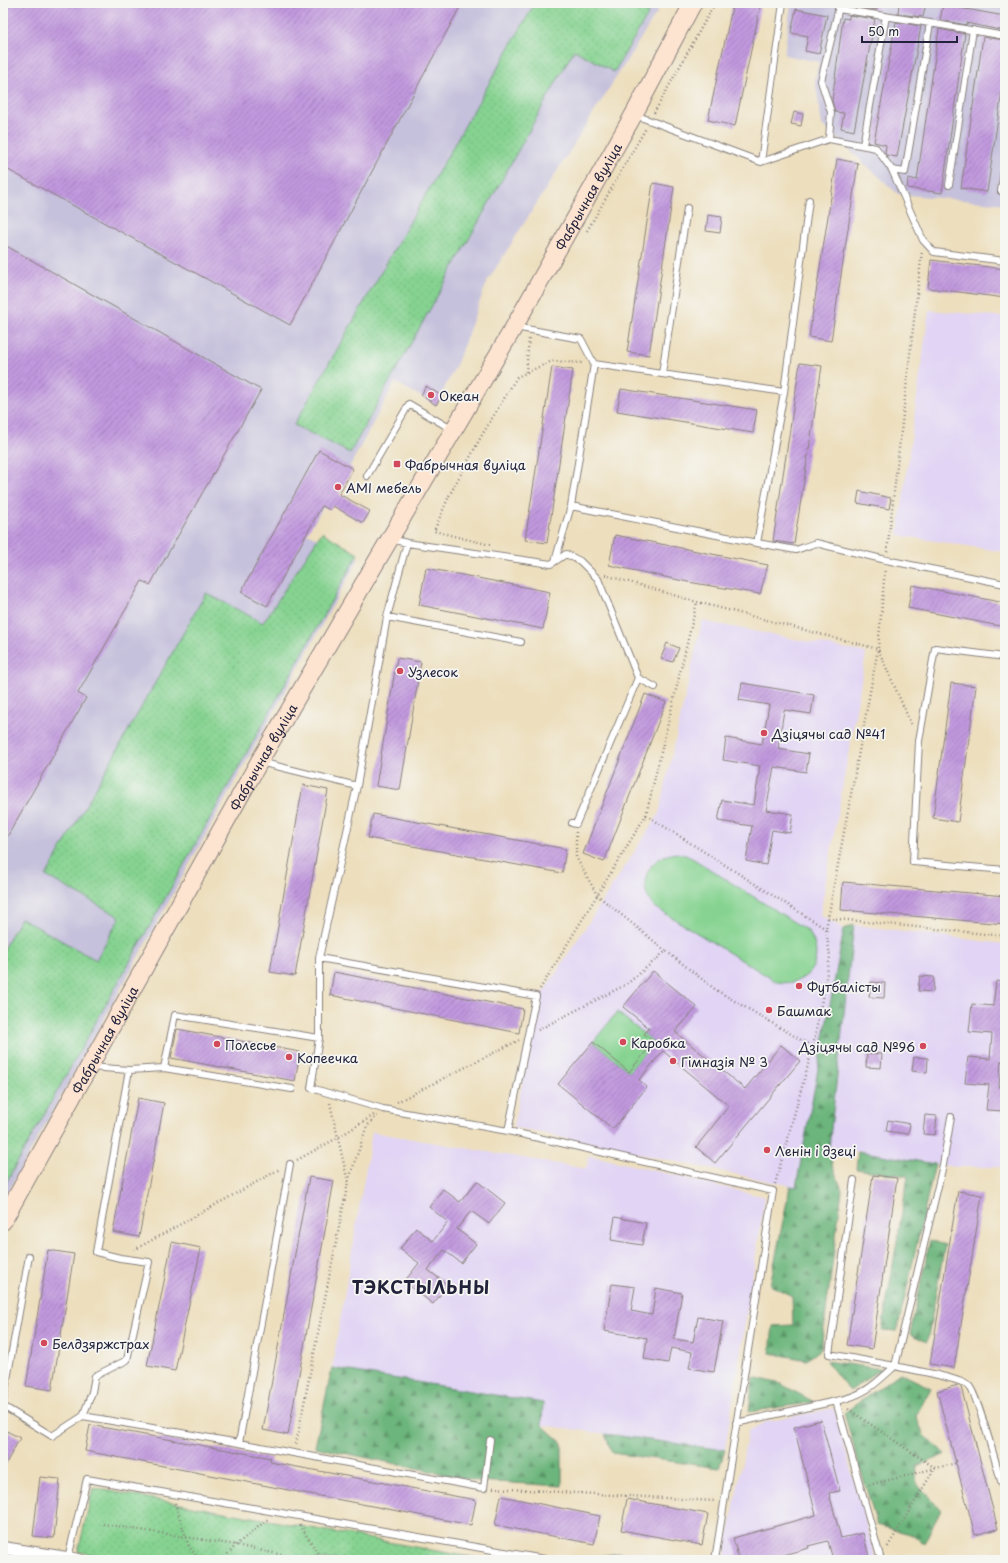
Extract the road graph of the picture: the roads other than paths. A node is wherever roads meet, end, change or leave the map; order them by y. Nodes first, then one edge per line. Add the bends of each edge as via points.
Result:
1 (693, 3) edge
2 (783, 3) edge
3 (839, 6) edge
4 (886, 16) junction
5 (930, 23) junction
6 (973, 30) junction
7 (1005, 36) edge
8 (634, 114) junction
9 (828, 139) junction
10 (863, 145) junction
11 (761, 162) junction
12 (1005, 164) edge
13 (892, 170) junction
14 (949, 185) dead end
15 (1001, 191) dead end
16 (809, 200) dead end
17 (687, 208) dead end
18 (1005, 261) edge
19 (522, 328) junction
20 (594, 364) junction
21 (662, 374) junction
22 (784, 392) junction
23 (453, 430) junction
24 (367, 476) dead end
25 (572, 506) junction
26 (388, 539) junction
27 (407, 543) junction
28 (757, 543) junction
29 (555, 561) junction
30 (1005, 584) edge
31 (387, 617) junction
32 (521, 642) dead end
33 (1005, 657) edge
34 (638, 678) junction
35 (655, 686) dead end
36 (259, 762) junction
37 (357, 786) junction
38 (574, 824) road end
39 (1005, 870) edge
40 (319, 958) junction
41 (319, 1038) junction
42 (88, 1067) junction
43 (164, 1068) junction
44 (129, 1070) junction
45 (292, 1089) dead end
46 (951, 1117) dead end
47 (508, 1131) junction
48 (290, 1164) road end
49 (854, 1180) dead end
50 (3, 1221) edge
51 (29, 1256) dead end
52 (895, 1366) junction
53 (4, 1391) edge
54 (836, 1401) junction
55 (3, 1402) edge
56 (3, 1406) edge
57 (83, 1416) junction
58 (736, 1423) junction
59 (490, 1440) dead end
60 (239, 1442) junction
61 (1002, 1484) dead end
62 (3, 1548) edge
63 (32, 1557) edge
64 (73, 1559) edge
65 (881, 1559) edge
66 (550, 1560) edge
67 (715, 1560) edge

1 - 8 main road, Фабрычная вуліца
2 - 11 lane
3 - 4 lane
3 - 9 lane via 821,81 831,112
4 - 5 lane
4 - 10 lane
5 - 6 lane
5 - 13 lane via 905,172
6 - 7 lane
6 - 14 lane
8 - 11 lane
8 - 19 main road, Фабрычная вуліца
9 - 10 lane
9 - 11 lane
10 - 13 lane via 876,148
12 - 15 lane
13 - 18 lane via 923,240 934,252
16 - 22 lane
17 - 21 lane
19 - 20 lane via 581,339
19 - 23 main road, Фабрычная вуліца
20 - 21 lane
20 - 25 lane
21 - 22 lane
22 - 28 lane
23 - 24 lane via 409,404
23 - 26 main road, Фабрычная вуліца
25 - 28 lane
25 - 29 lane
26 - 27 lane
26 - 36 main road, Фабрычная вуліца
27 - 29 lane via 551,564
27 - 31 lane
28 - 30 lane via 796,550 816,543
29 - 34 lane via 566,554 580,561 598,579
31 - 32 lane
31 - 37 lane
33 - 39 lane via 935,648 919,741 913,862
34 - 35 lane
34 - 38 lane
36 - 37 lane
36 - 42 main road, Фабрычная вуліца
37 - 40 lane
40 - 41 lane
40 - 47 lane via 536,996
41 - 43 lane via 175,1015
41 - 47 lane via 311,1088 383,1109
42 - 44 lane
42 - 50 main road, Фабрычная вуліца
43 - 44 lane
43 - 45 lane
44 - 57 lane via 96,1252 149,1262 127,1360 95,1376
46 - 52 lane via 943,1165
47 - 58 lane via 773,1190
48 - 60 lane
49 - 52 lane via 829,1354
51 - 53 lane
52 - 54 lane via 870,1389
52 - 61 lane via 956,1380 970,1386
53 - 55 lane
54 - 58 lane
54 - 65 lane
56 - 57 lane via 52,1436
57 - 60 lane
58 - 67 lane
59 - 60 lane via 484,1488
62 - 63 street
63 - 64 street
64 - 66 lane via 86,1479

